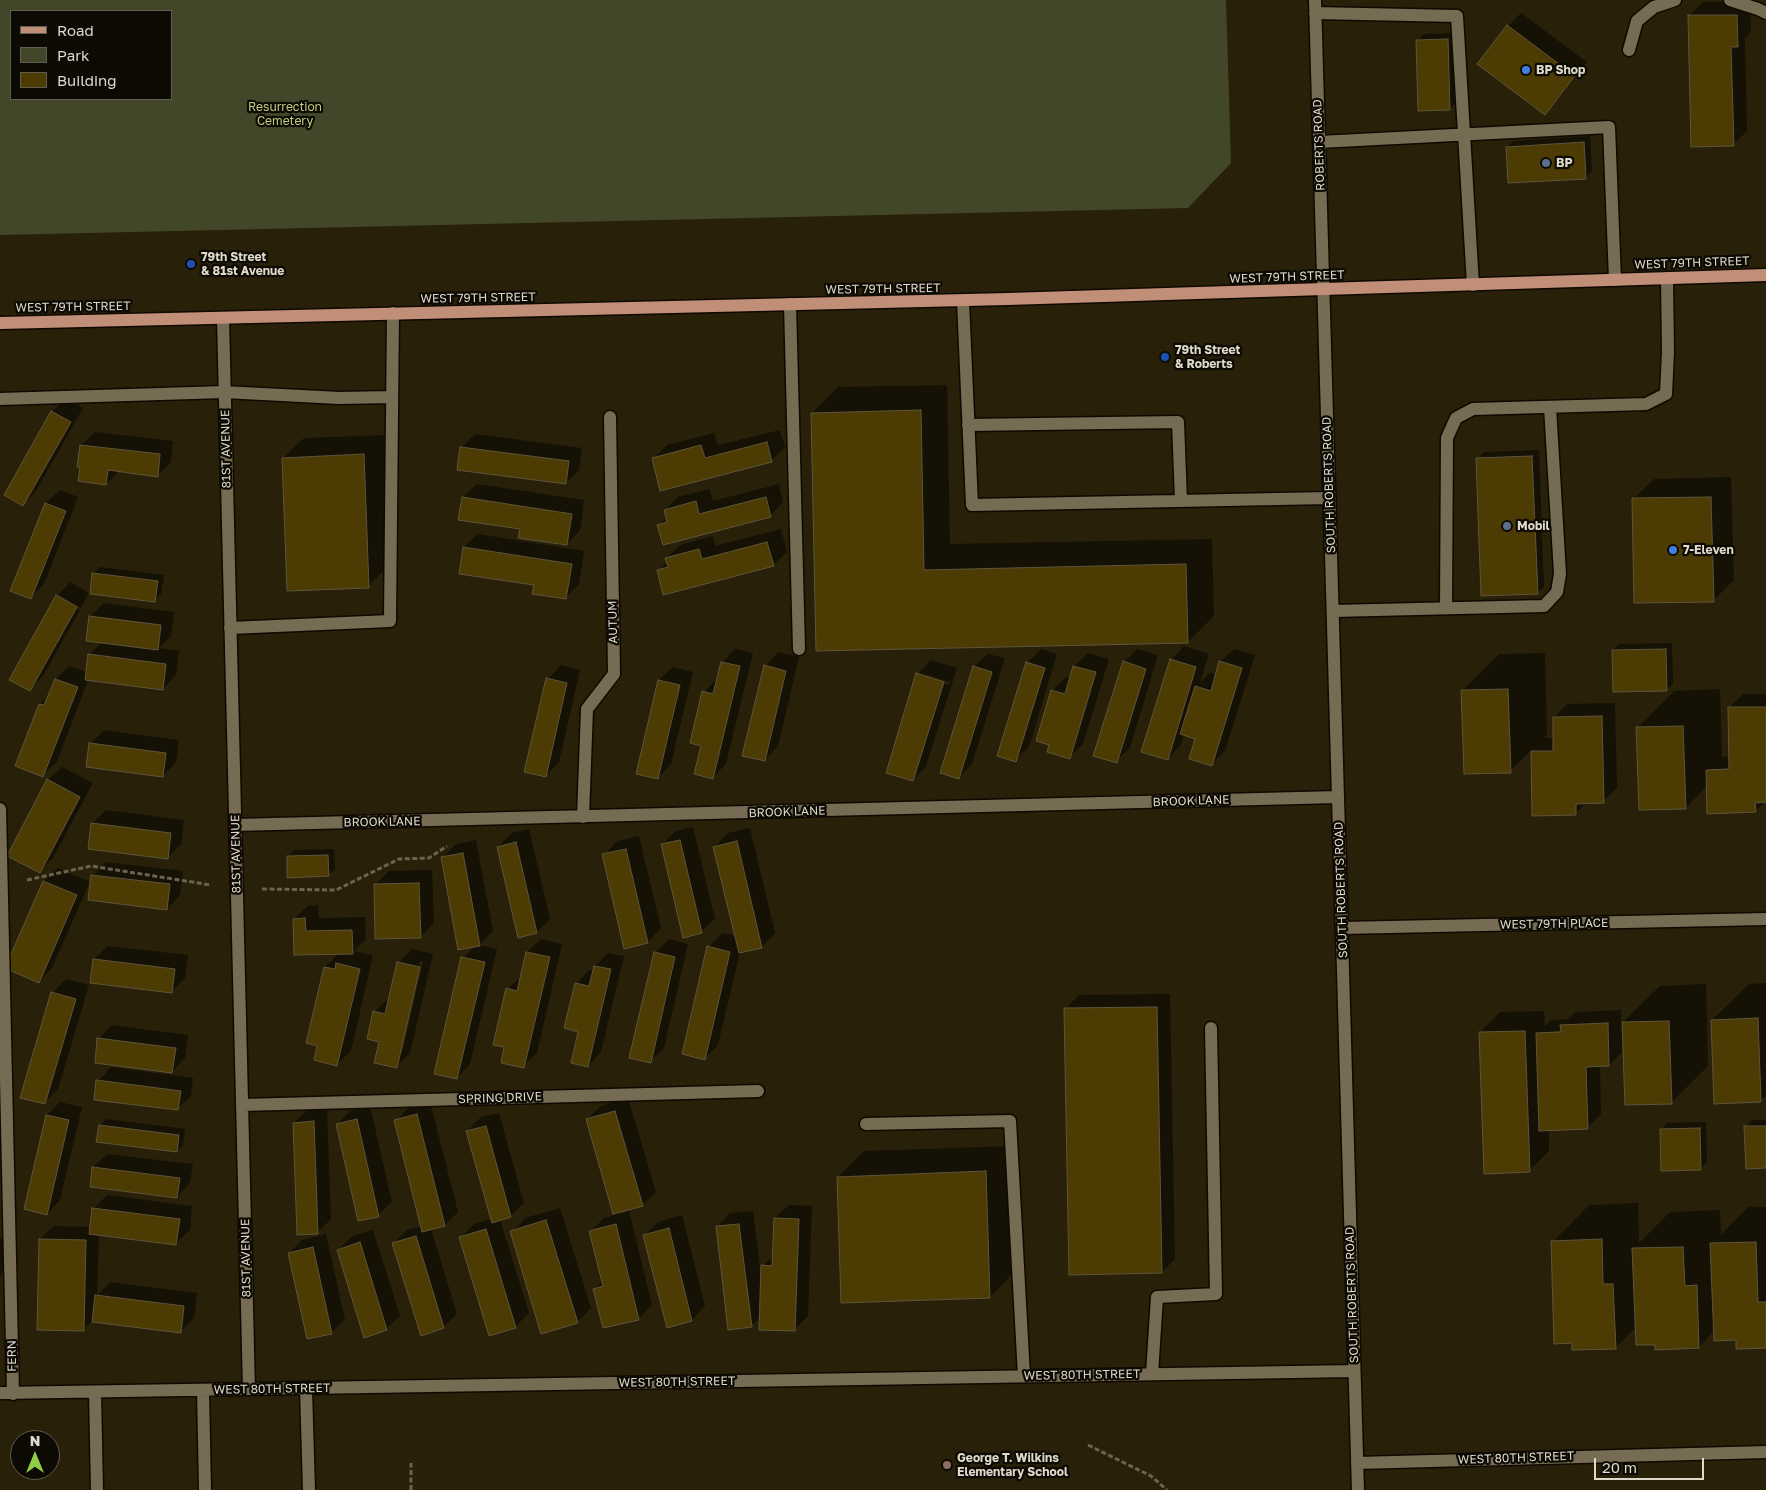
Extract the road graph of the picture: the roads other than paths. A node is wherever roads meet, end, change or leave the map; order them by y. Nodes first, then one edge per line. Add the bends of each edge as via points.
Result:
1 (1675, 0) edge
2 (1730, 0) edge
3 (1315, 6) edge
4 (1766, 14) edge
5 (1628, 50) dead end
6 (1464, 136) junction
7 (1319, 142) junction
8 (1766, 275) edge
9 (1667, 278) junction
10 (1615, 280) junction
11 (1473, 285) junction
12 (1324, 290) junction
13 (963, 300) junction
14 (790, 304) junction
15 (393, 313) junction
16 (223, 318) junction
17 (0, 323) edge
18 (224, 392) junction
19 (392, 397) junction
20 (0, 399) edge
21 (1550, 407) junction
22 (610, 417) dead end
23 (968, 425) junction
24 (1329, 498) junction
25 (1181, 501) junction
26 (1446, 608) junction
27 (1333, 611) junction
28 (230, 628) junction
29 (799, 649) dead end
30 (1338, 797) junction
31 (0, 809) edge
32 (584, 817) junction
33 (235, 825) junction
34 (1766, 919) edge
35 (1342, 928) junction
36 (1210, 1028) dead end
37 (758, 1091) dead end
38 (242, 1106) junction
39 (866, 1124) dead end
40 (1354, 1370) junction
41 (1152, 1374) junction
42 (1024, 1376) junction
43 (306, 1389) junction
44 (203, 1390) junction
45 (249, 1390) junction
46 (95, 1392) junction
47 (6, 1393) edge
48 (1766, 1452) edge
49 (1357, 1463) junction
50 (97, 1490) edge
51 (205, 1490) edge
52 (309, 1490) edge
53 (1358, 1490) edge

1 - 5 street via 1654,7 1637,21
2 - 4 street
3 - 6 street via 1458,16
3 - 7 street, ROBERTS ROAD
6 - 7 street
6 - 10 street via 1609,127
6 - 11 street
7 - 12 street, ROBERTS ROAD
8 - 9 main road, WEST 79TH STREET
9 - 10 main road, WEST 79TH STREET
9 - 21 street via 1666,394 1646,404
10 - 11 main road, WEST 79TH STREET
11 - 12 main road, WEST 79TH STREET
12 - 13 main road, WEST 79TH STREET
12 - 24 street, SOUTH ROBERTS ROAD
13 - 14 main road, WEST 79TH STREET
13 - 23 street
14 - 15 main road, WEST 79TH STREET
14 - 29 street
15 - 16 main road, WEST 79TH STREET
15 - 19 street
16 - 17 main road, WEST 79TH STREET
16 - 18 street, 81ST AVENUE
18 - 19 street via 339,398
18 - 20 street
18 - 28 street, 81ST AVENUE
19 - 28 street via 390,621
21 - 26 street via 1473,409 1456,418 1446,438
21 - 26 street via 1560,574 1557,592 1544,606
22 - 32 street, AUTUM via 614,674 587,709
23 - 25 street via 972,504
23 - 25 street via 1178,422
24 - 25 street
24 - 27 street, SOUTH ROBERTS ROAD
26 - 27 street
27 - 30 street, SOUTH ROBERTS ROAD
28 - 33 street, 81ST AVENUE
30 - 32 street, BROOK LANE
30 - 35 street, SOUTH ROBERTS ROAD
31 - 47 street, FERN
32 - 33 street, BROOK LANE
33 - 38 street, 81ST AVENUE
34 - 35 street, WEST 79TH PLACE
35 - 40 street, SOUTH ROBERTS ROAD
36 - 41 street via 1216,1294 1157,1297
37 - 38 street, SPRING DRIVE
38 - 45 street, 81ST AVENUE
39 - 42 street via 1010,1121
40 - 41 street, WEST 80TH STREET
40 - 49 street, SOUTH ROBERTS ROAD
41 - 42 street, WEST 80TH STREET
42 - 43 street, WEST 80TH STREET
43 - 45 street, WEST 80TH STREET
43 - 52 street
44 - 45 street, WEST 80TH STREET
44 - 46 street, WEST 80TH STREET
44 - 51 street
46 - 47 street, WEST 80TH STREET
46 - 50 street
48 - 49 street, WEST 80TH STREET
49 - 53 street, SOUTH ROBERTS ROAD

